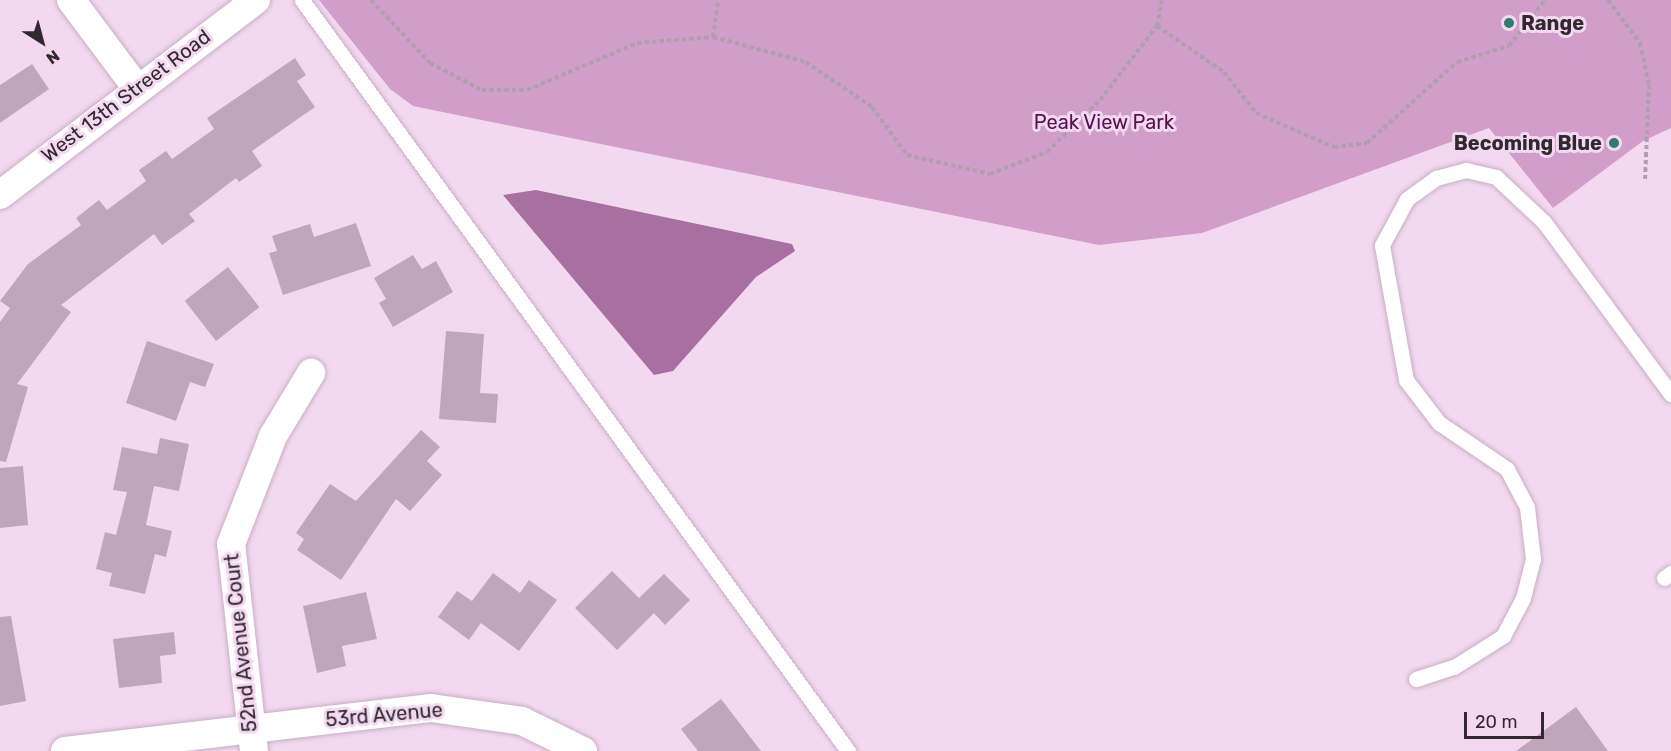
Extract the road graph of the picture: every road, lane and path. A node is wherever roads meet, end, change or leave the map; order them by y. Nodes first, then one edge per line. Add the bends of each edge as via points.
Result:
1 (70, 0) edge
2 (256, 0) edge
3 (302, 0) edge
4 (371, 0) edge
5 (718, 0) edge
6 (1162, 0) edge
7 (1545, 0) edge
8 (1608, 0) edge
9 (1157, 26) junction
10 (713, 37) junction
11 (136, 87) junction
12 (1645, 179) dead end
13 (0, 195) edge
14 (311, 373) dead end
15 (1671, 394) edge
16 (1416, 679) dead end
17 (251, 739) edge
18 (65, 751) edge
19 (584, 751) edge
20 (848, 751) edge

1 - 11 street
2 - 11 street, West 13th Street Road
3 - 20 lane
4 - 10 path via 430,63 482,90 527,90 637,43
5 - 10 path
6 - 9 path
7 - 9 path via 1509,46 1457,62 1367,143 1334,147 1256,113 1224,72
8 - 12 path via 1640,43 1649,85
9 - 10 path via 1100,100 1047,152 990,174 907,155 872,107 806,62
11 - 13 street, West 13th Street Road
14 - 17 street, 52nd Avenue Court via 273,436 231,544
15 - 16 lane via 1544,222 1496,177 1466,170 1436,178 1407,199 1382,245 1406,380 1439,423 1507,469 1527,507 1533,559 1523,598 1503,636 1454,667
17 - 18 street, 53rd Avenue
17 - 19 street, 53rd Avenue via 431,708 522,722

